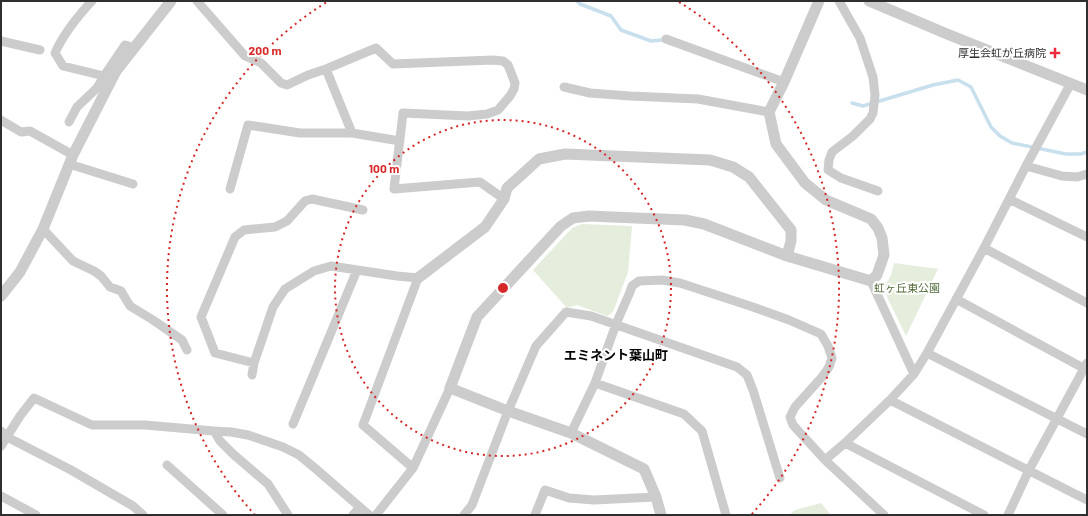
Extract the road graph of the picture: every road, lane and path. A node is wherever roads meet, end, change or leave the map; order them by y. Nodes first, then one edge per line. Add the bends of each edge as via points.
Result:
1 (92, 1) edge
2 (171, 1) edge
3 (197, 1) edge
4 (819, 1) edge
5 (839, 1) edge
6 (869, 1) edge
7 (666, 39) dead end
8 (1, 41) edge
9 (135, 48) junction
10 (40, 50) dead end
11 (326, 69) junction
12 (104, 76) junction
13 (784, 82) junction
14 (1071, 83) junction
15 (564, 87) dead end
16 (1087, 90) edge
17 (769, 112) junction
18 (1, 120) edge
19 (69, 122) dead end
20 (352, 133) junction
21 (400, 141) junction
22 (71, 159) junction
23 (1026, 166) junction
24 (1087, 174) edge
25 (133, 184) dead end
26 (230, 189) dead end
27 (878, 192) dead end
28 (504, 199) junction
29 (1009, 199) junction
30 (363, 210) dead end
31 (43, 229) junction
32 (1087, 237) edge
33 (984, 248) junction
34 (787, 256) junction
35 (357, 270) junction
36 (418, 278) junction
37 (871, 281) junction
38 (1, 296) edge
39 (956, 299) junction
40 (1087, 303) edge
41 (616, 324) junction
42 (187, 350) dead end
43 (927, 353) junction
44 (254, 363) junction
45 (1086, 367) edge
46 (914, 374) junction
47 (252, 375) dead end
48 (595, 383) junction
49 (450, 388) junction
50 (890, 400) junction
51 (508, 411) junction
52 (1057, 418) junction
53 (293, 424) dead end
54 (214, 431) junction
55 (571, 433) junction
56 (4, 434) edge
57 (1087, 434) edge
58 (845, 443) junction
59 (1, 446) edge
60 (825, 460) junction
61 (167, 465) dead end
62 (413, 468) junction
63 (1028, 470) junction
64 (780, 478) dead end
65 (1, 496) edge
66 (656, 497) junction
67 (1087, 500) edge
68 (360, 507) junction
69 (36, 515) edge
70 (143, 515) edge
71 (223, 515) edge
72 (288, 515) edge
73 (353, 515) edge
74 (369, 515) edge
75 (376, 515) edge
76 (464, 515) edge
77 (535, 515) edge
78 (662, 515) edge
79 (726, 515) edge
80 (884, 515) edge
81 (984, 515) edge
82 (1008, 515) edge

1 - 12 street via 76,18 55,53 63,66
2 - 9 street
3 - 11 street via 245,56 261,63 280,83 287,85
4 - 13 street
5 - 27 street via 860,38 873,77 875,95 870,119 832,152 828,160 828,170
6 - 14 street
7 - 13 street
8 - 10 street
9 - 12 street via 125,45
9 - 22 street via 116,71
11 - 20 street
11 - 21 street via 376,48 393,64 493,60 503,61 508,65 515,83 514,89 498,110 468,116 403,112
12 - 19 street via 97,88 77,107
13 - 17 street
14 - 16 street
14 - 23 street
15 - 17 street via 590,93 698,99
17 - 37 street via 776,144 805,183 826,200 871,219 878,228 884,255 877,274
18 - 22 street via 20,132 30,132
20 - 21 street
20 - 26 street via 300,133 248,126
21 - 28 street via 394,189 480,182
22 - 25 street
22 - 31 street
23 - 24 street via 1062,176 1077,177
23 - 29 street
28 - 34 street via 507,188 539,159 565,154 710,160 733,167 749,177 791,230
28 - 36 street via 485,228
29 - 32 street
29 - 33 street
30 - 44 street via 312,199 305,201 287,221 275,228 244,230 235,237 201,317 215,352
31 - 38 street via 20,272
31 - 42 street via 73,261 94,271 110,287 121,291 130,306 182,340
33 - 39 street
33 - 40 street
34 - 37 street
34 - 49 street via 704,224 685,220 589,216 573,218 561,226 477,317
35 - 36 street
35 - 44 street via 331,266 314,271 285,289 273,307
35 - 53 street
36 - 62 street via 363,426
37 - 46 street
39 - 43 street
39 - 45 street
41 - 48 street
41 - 51 street via 566,312 536,346
41 - 60 street via 632,286 640,281 662,280 680,283 753,306 820,334 832,358 829,367 795,407 790,417 793,425
41 - 64 street via 737,367 748,375
43 - 46 street
43 - 52 street
44 - 47 street
45 - 52 street
46 - 50 street
48 - 55 street
48 - 79 street via 684,414 702,431
49 - 51 street
49 - 62 street
50 - 58 street
50 - 63 street
51 - 55 street
51 - 76 street via 472,505
52 - 57 street
52 - 63 street
54 - 56 street via 145,425 92,425 34,398
54 - 68 street via 248,434 299,455
54 - 72 street via 233,454 268,484
55 - 66 street via 644,469
56 - 59 street
56 - 70 street via 133,506
58 - 60 street
58 - 81 street
60 - 80 street
61 - 71 street
62 - 75 street
63 - 67 street
63 - 82 street
65 - 69 street
66 - 77 street via 594,500 569,498 545,490
66 - 78 street
68 - 73 street
68 - 74 street

